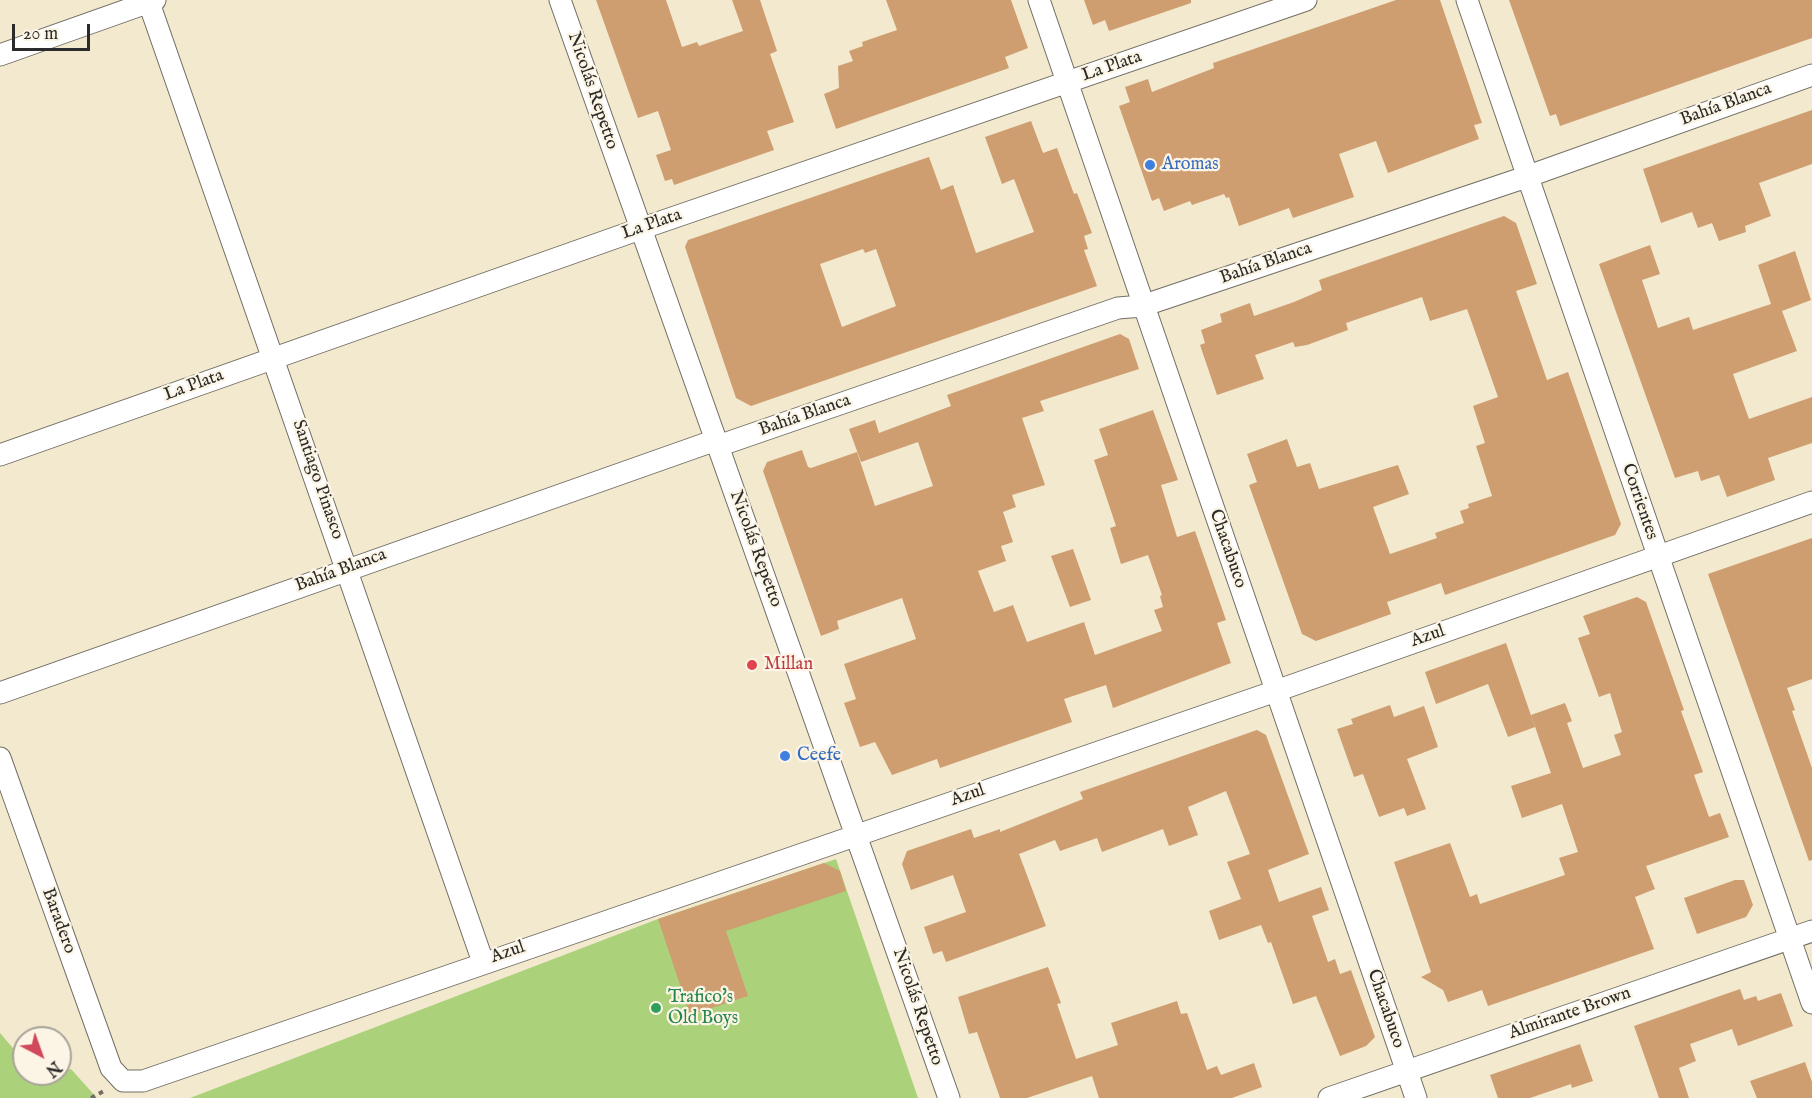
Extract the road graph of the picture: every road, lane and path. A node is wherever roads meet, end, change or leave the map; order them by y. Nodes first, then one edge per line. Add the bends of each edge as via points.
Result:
1 (560, 0) edge
2 (1039, 0) edge
3 (1306, 0) edge
4 (1467, 0) edge
5 (150, 1) edge
6 (0, 55) edge
7 (1812, 75) edge
8 (1068, 82) junction
9 (1526, 177) junction
10 (640, 228) junction
11 (1142, 306) junction
12 (274, 358) junction
13 (717, 443) junction
14 (0, 455) edge
15 (1812, 502) edge
16 (1658, 556) junction
17 (348, 568) junction
18 (1276, 691) junction
19 (0, 693) edge
20 (0, 758) edge
21 (856, 834) junction
22 (1812, 931) edge
23 (1790, 939) junction
24 (483, 962) junction
25 (1812, 1003) edge
26 (1406, 1071) junction
27 (123, 1081) joint
28 (949, 1098) edge
29 (1329, 1098) edge
30 (1416, 1098) edge

1 - 10 street, Nicolás Repetto
2 - 8 street, Chacabuco
3 - 8 street, La Plata
4 - 9 street, Corrientes
5 - 6 street
5 - 12 street, Santiago Pinasco
7 - 9 street, Bahía Blanca
8 - 10 street, La Plata
8 - 11 street, Chacabuco
9 - 11 street, Bahía Blanca
9 - 16 street, Corrientes
10 - 12 street, La Plata
10 - 13 street, Nicolás Repetto
11 - 13 street, Bahía Blanca via 1118,308
11 - 18 street, Chacabuco
12 - 14 street, La Plata
12 - 17 street, Santiago Pinasco
13 - 17 street, Bahía Blanca
13 - 21 street, Nicolás Repetto
15 - 16 street, Azul
16 - 18 street, Azul
16 - 23 street, Corrientes
17 - 19 street, Bahía Blanca
17 - 24 street, Santiago Pinasco
18 - 21 street, Azul
18 - 26 street, Chacabuco
20 - 27 street, Baradero via 111,1068
21 - 24 street, Azul
21 - 28 street, Nicolás Repetto
22 - 23 street, Almirante Brown
23 - 25 street, Corrientes
23 - 26 street, Almirante Brown
24 - 27 street, Azul via 143,1081
26 - 29 street, Almirante Brown
26 - 30 street, Chacabuco

